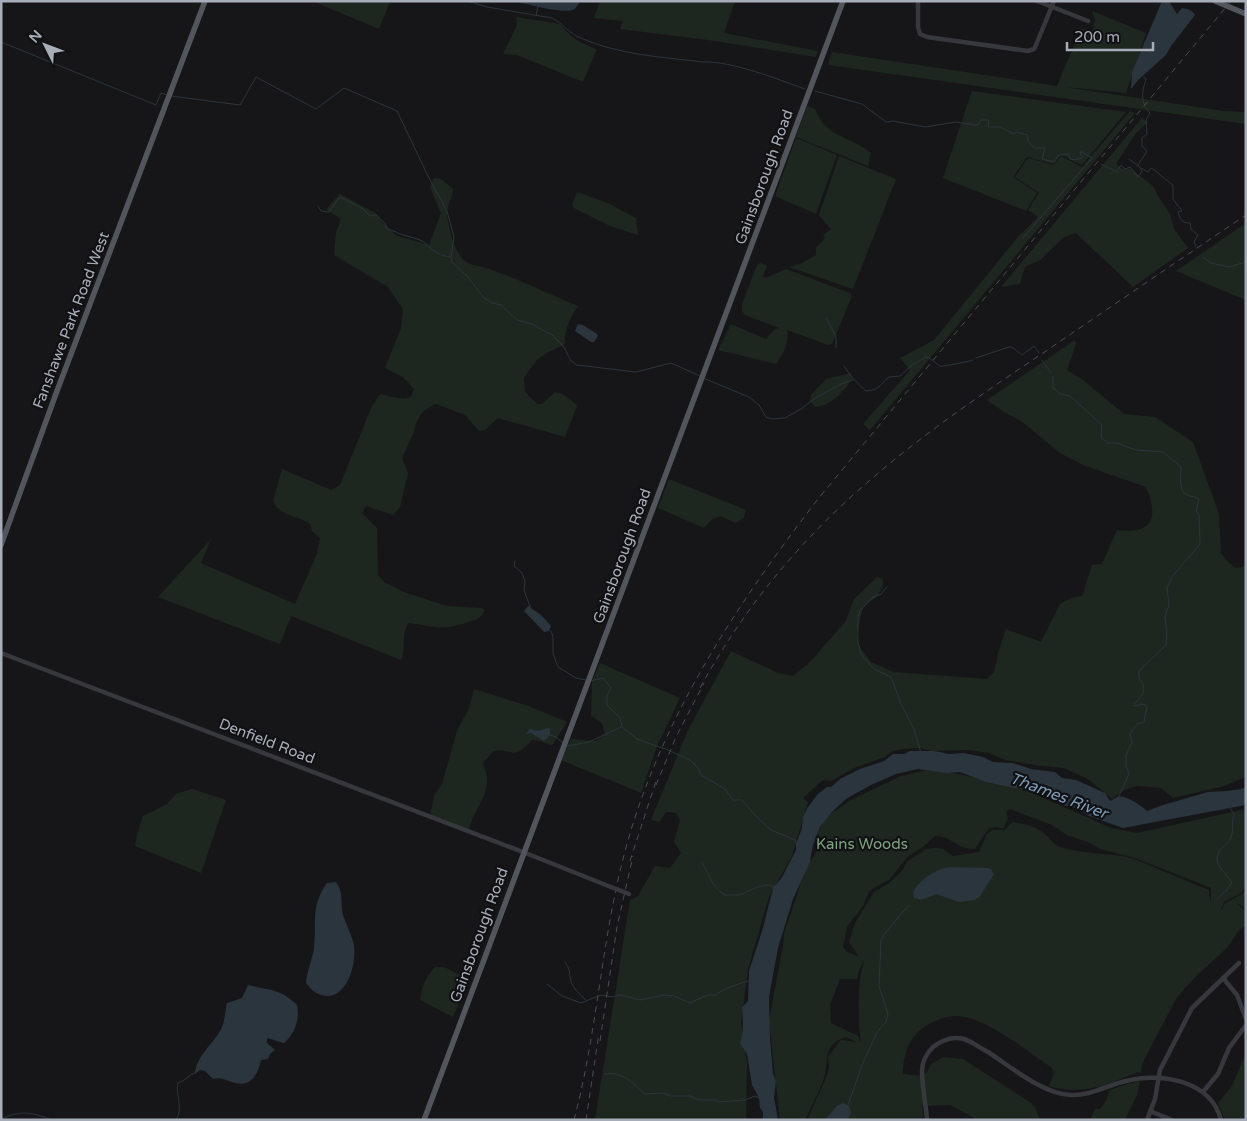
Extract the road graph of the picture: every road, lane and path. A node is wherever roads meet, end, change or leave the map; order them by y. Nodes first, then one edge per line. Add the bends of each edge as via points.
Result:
1 (205, 1) edge
2 (843, 1) edge
3 (918, 1) edge
4 (1037, 1) edge
5 (1054, 1) edge
6 (1215, 1) edge
7 (1051, 7) junction
8 (1246, 14) edge
9 (1088, 21) dead end
10 (1, 544) edge
11 (1, 653) edge
12 (523, 852) junction
13 (631, 894) dead end
14 (1239, 962) dead end
15 (1222, 978) junction
16 (1246, 1019) edge
17 (1246, 1025) edge
18 (1158, 1078) junction
19 (1203, 1092) junction
20 (1150, 1111) junction
21 (424, 1120) edge
22 (927, 1120) edge
23 (1147, 1120) edge
24 (1172, 1120) edge
25 (1221, 1120) edge

1 - 10 main road, Fanshawe Park Road West
2 - 12 main road, Gainsborough Road
3 - 7 street via 920,34 1028,51 1034,49
4 - 7 street
5 - 7 street
6 - 8 main road
7 - 9 street
11 - 12 street, Denfield Road
12 - 13 street, Denfield Road, bridge
12 - 21 main road, Gainsborough Road
14 - 15 street
15 - 16 street via 1237,995
15 - 18 street via 1192,1008
17 - 19 street via 1229,1048 1218,1074
18 - 19 street via 1191,1085
18 - 20 street
18 - 22 street via 1124,1081 1087,1094 1057,1093 971,1042 947,1039 930,1049 922,1069
19 - 25 street via 1215,1105
20 - 23 street
20 - 24 street

